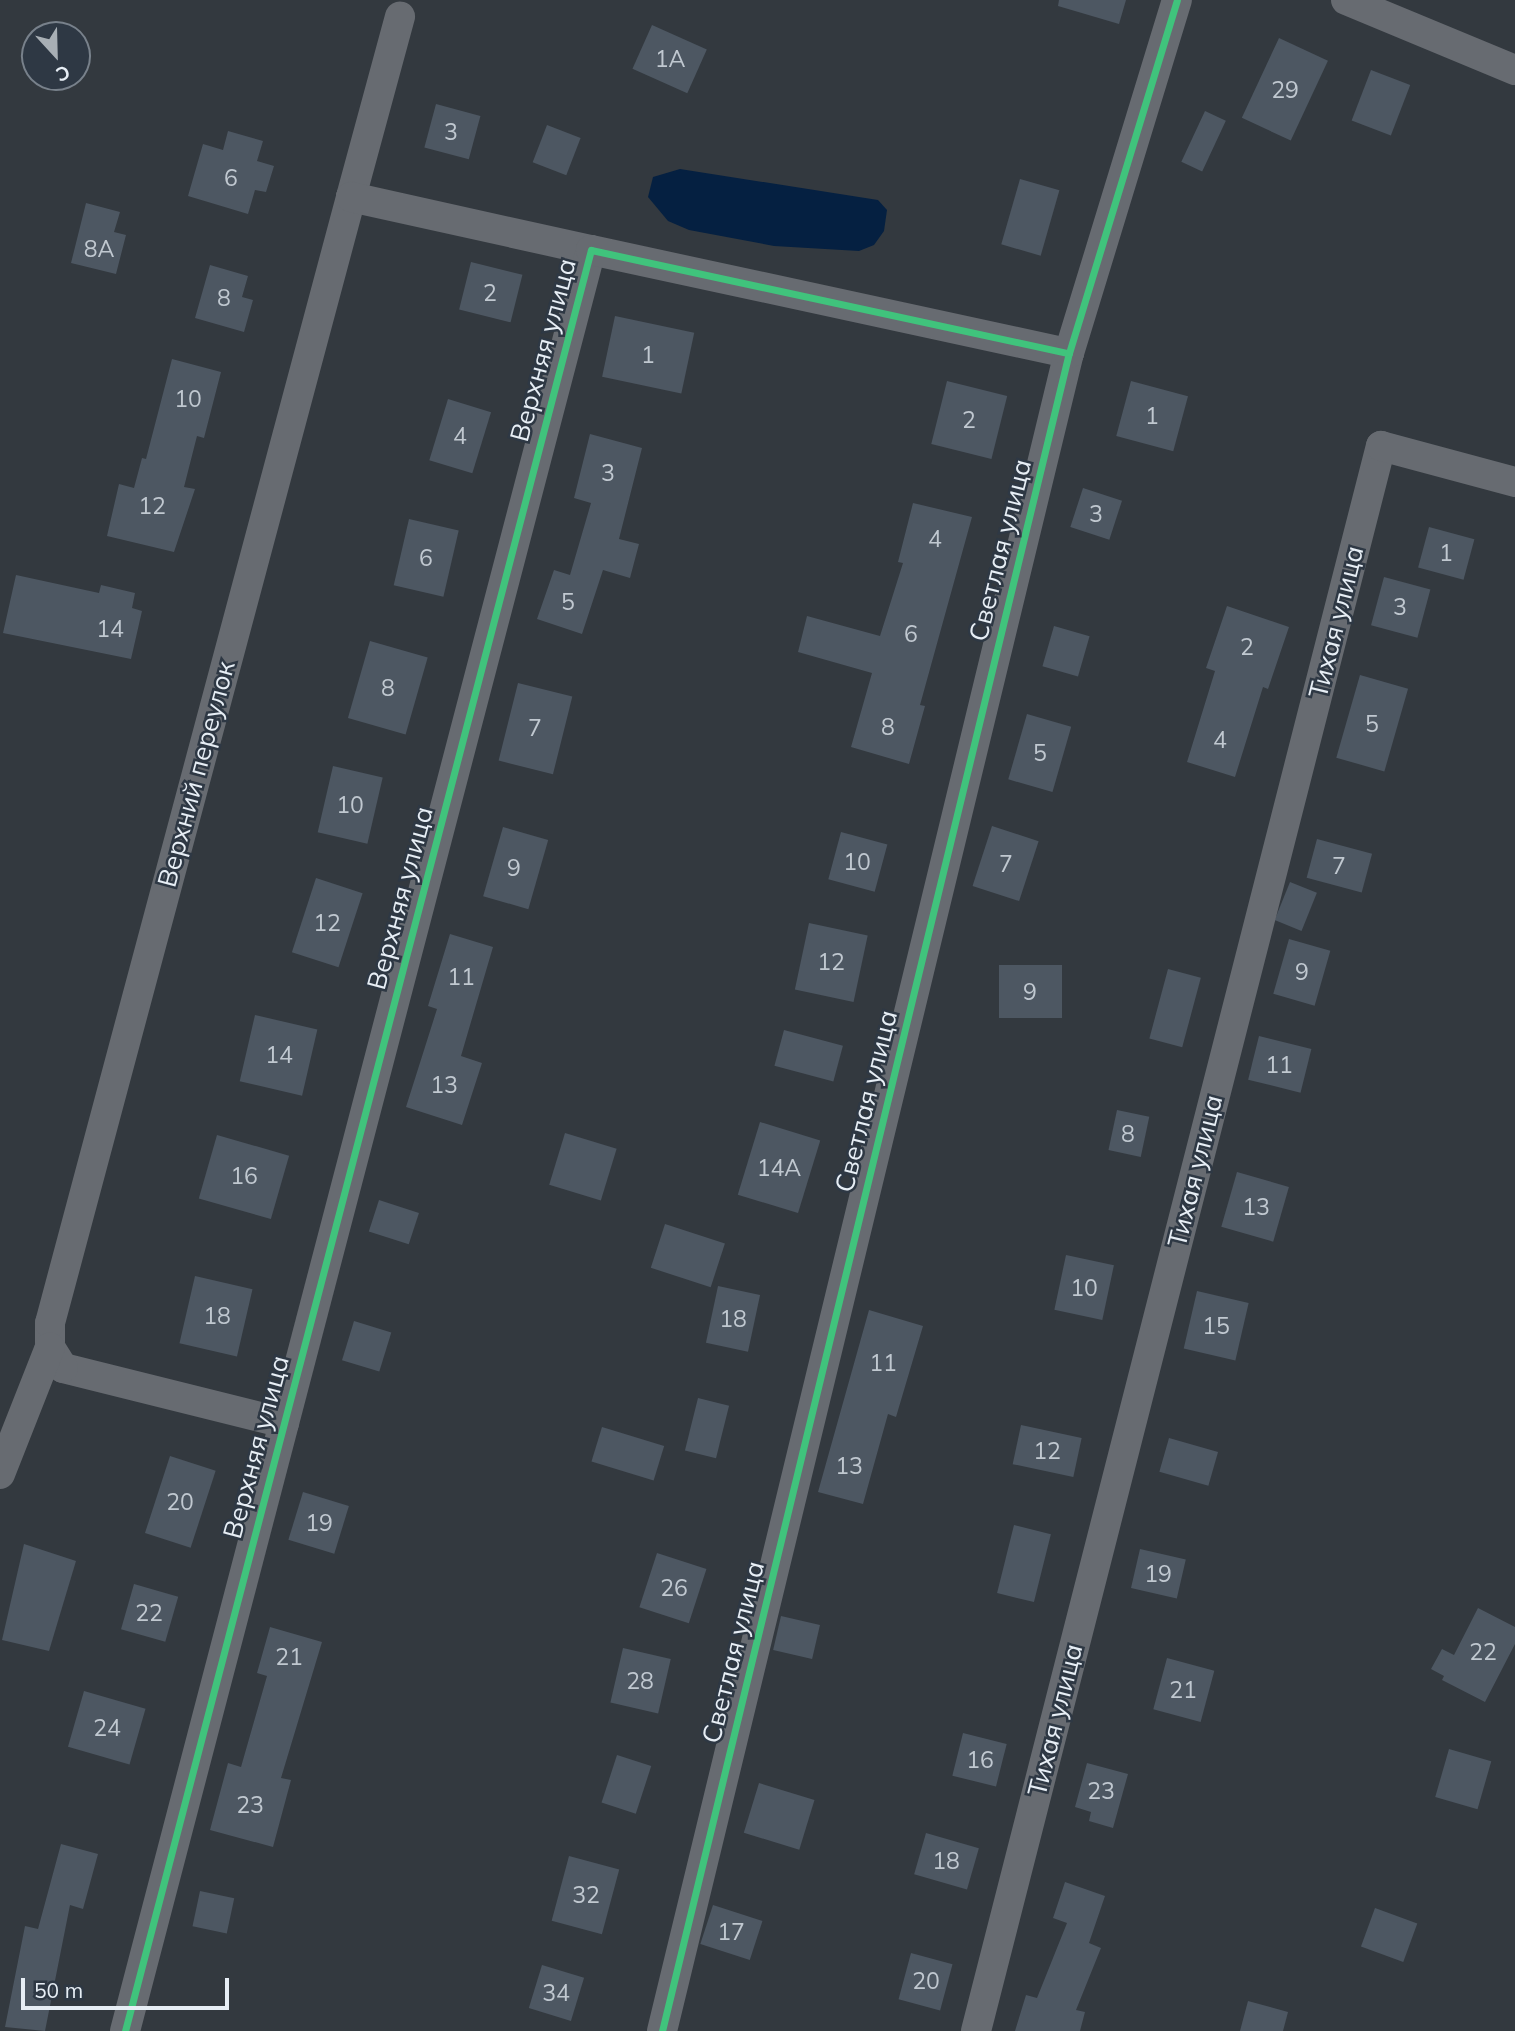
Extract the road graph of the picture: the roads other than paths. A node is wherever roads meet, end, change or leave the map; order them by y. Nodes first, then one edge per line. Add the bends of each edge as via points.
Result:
1 (1177, 0) edge
2 (1346, 0) edge
3 (400, 16) dead end
4 (1515, 70) edge
5 (351, 197) junction
6 (591, 250) junction
7 (1069, 353) junction
8 (1515, 482) edge
9 (50, 1347) junction
10 (284, 1423) junction
11 (0, 1474) edge
12 (125, 2031) edge
13 (662, 2031) edge
14 (976, 2031) edge

1 - 7 street, Светлая улица
2 - 4 street
3 - 5 street, Верхний переулок
5 - 6 street
5 - 9 street, Верхний переулок via 54,1310
6 - 7 street, Верхняя улица
6 - 10 street, Верхняя улица
7 - 13 street, Светлая улица
8 - 14 street, Тихая улица via 1381,446
9 - 10 street via 63,1368
9 - 11 street, Верхний переулок
10 - 12 street, Верхняя улица

